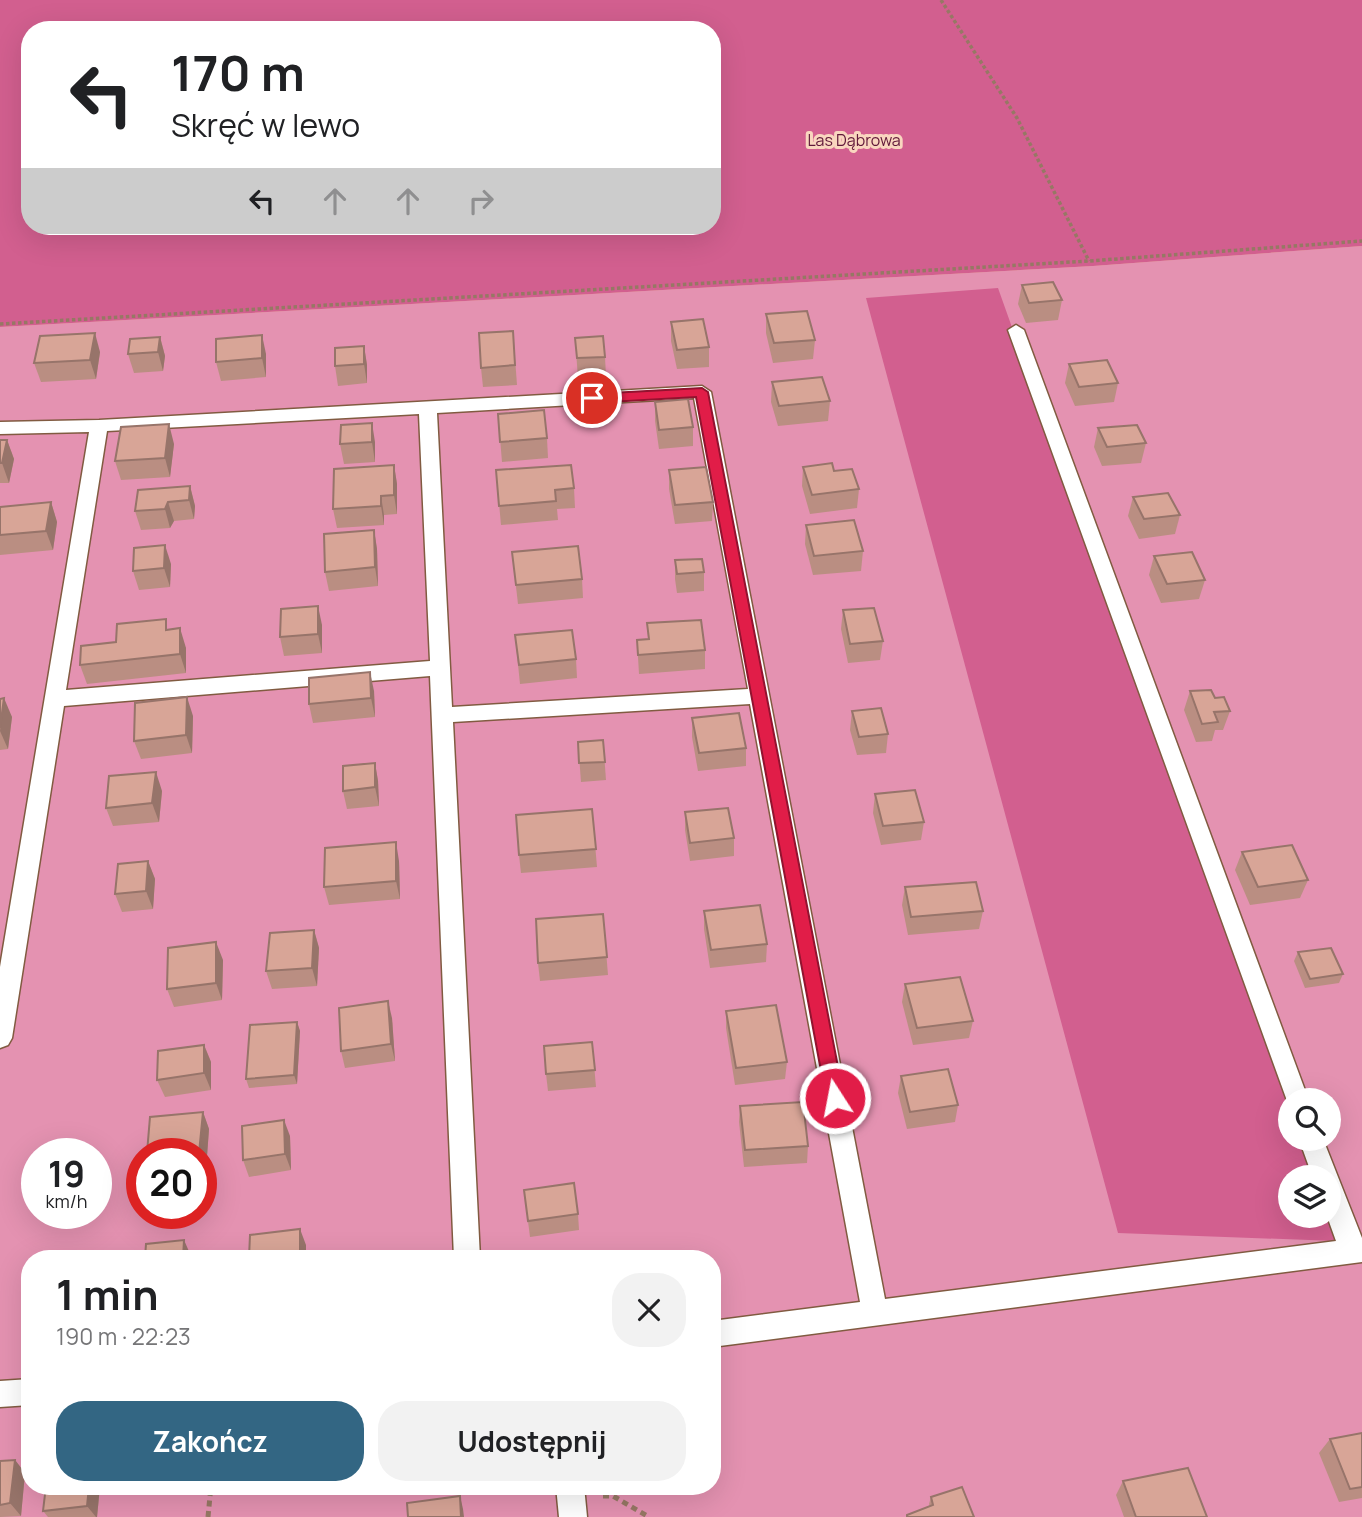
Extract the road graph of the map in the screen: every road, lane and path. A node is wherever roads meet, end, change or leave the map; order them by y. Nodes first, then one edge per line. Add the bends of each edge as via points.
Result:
1 (941, 0) edge
2 (1362, 241) edge
3 (1089, 261) junction
4 (0, 324) edge
5 (1016, 330) dead end
6 (428, 407) junction
7 (99, 426) junction
8 (0, 428) edge
9 (440, 668) junction
10 (759, 696) junction
11 (55, 699) junction
12 (442, 715) junction
13 (0, 1038) edge
14 (1292, 1088) edge
15 (1341, 1214) edge
16 (467, 1250) edge
17 (1357, 1250) edge
18 (875, 1313) junction
19 (721, 1333) edge
20 (21, 1393) edge
21 (0, 1394) edge
22 (210, 1495) edge
23 (572, 1499) edge
24 (208, 1517) edge
25 (649, 1517) edge

1 - 3 path via 1017,118
2 - 3 path
3 - 4 path
5 - 14 lane
6 - 7 lane
6 - 9 lane
6 - 10 lane via 702,392
7 - 8 lane
7 - 11 lane
9 - 11 lane
9 - 12 lane
10 - 12 lane
10 - 18 lane
11 - 13 lane
12 - 16 lane
15 - 17 lane
17 - 18 lane
18 - 19 lane
20 - 21 lane
22 - 24 path
23 - 25 path via 613,1496

